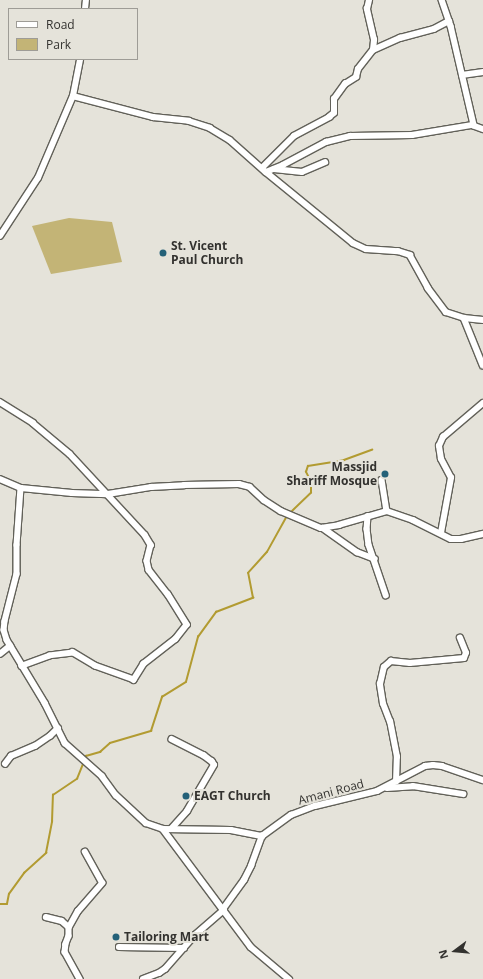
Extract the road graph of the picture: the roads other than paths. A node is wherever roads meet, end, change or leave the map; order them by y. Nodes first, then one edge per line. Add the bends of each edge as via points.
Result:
1 (369, 0) edge
2 (442, 0) edge
3 (449, 21) junction
4 (372, 50) junction
5 (80, 60) edge
6 (483, 72) edge
7 (462, 75) junction
8 (73, 96) junction
9 (474, 125) junction
10 (483, 128) edge
11 (325, 162) dead end
12 (274, 169) junction
13 (264, 170) junction
14 (0, 236) edge
15 (464, 318) junction
16 (483, 320) edge
17 (483, 366) edge
18 (0, 402) edge
19 (483, 404) edge
20 (0, 479) edge
21 (382, 480) dead end
22 (21, 488) junction
23 (108, 494) junction
24 (388, 511) junction
25 (368, 516) junction
26 (323, 528) junction
27 (441, 533) junction
28 (483, 534) edge
29 (375, 559) junction
30 (386, 594) dead end
31 (460, 638) dead end
32 (10, 646) junction
33 (0, 654) edge
34 (22, 666) junction
35 (58, 728) junction
36 (172, 740) dead end
37 (5, 764) dead end
38 (483, 780) edge
39 (396, 782) junction
40 (380, 789) junction
41 (463, 794) dead end
42 (163, 828) junction
43 (171, 829) junction
44 (262, 836) junction
45 (85, 852) dead end
46 (224, 909) junction
47 (46, 917) dead end
48 (69, 927) junction
49 (119, 948) dead end
50 (184, 948) junction
51 (159, 976) edge
52 (80, 979) edge
53 (143, 979) edge
54 (289, 979) edge

1 - 4 street via 367,9 374,40
2 - 3 street
3 - 4 street via 434,29 400,38
3 - 7 street
4 - 13 street via 358,69 356,77 345,84 334,99 334,114 294,136
5 - 8 street
6 - 7 street
7 - 9 street
8 - 13 street via 153,117 199,123 230,140
8 - 14 street via 38,178
9 - 10 street
9 - 12 street via 412,135 345,137 326,142
11 - 12 street via 302,172
12 - 13 street
13 - 15 street via 357,246 366,250 398,251 410,255 442,308
15 - 16 street
15 - 17 street
18 - 23 street via 33,423 70,454
19 - 27 street via 443,437 440,446 441,459 451,478
20 - 22 street
21 - 24 street
22 - 23 street
22 - 32 street via 17,545 18,574 4,630
23 - 26 street via 184,484 243,485 252,488 261,498 281,511
23 - 34 street via 148,539 151,549 147,561 149,570 168,594 187,627 144,664 134,680 95,666 73,653 50,656
24 - 25 street
24 - 27 street
25 - 26 street
25 - 29 street via 366,529
26 - 29 street via 357,552
27 - 28 street via 453,539
29 - 30 street
31 - 39 street via 466,653 464,658 410,663 391,661 384,667 380,684 397,757
32 - 33 street
32 - 34 street
34 - 35 street
35 - 37 street via 35,746 11,756
35 - 42 street via 65,743 102,776 129,809 146,822
36 - 43 street via 204,756 214,765 190,807
38 - 39 street, Amani Road via 433,765 419,768
39 - 40 street, Amani Road
40 - 41 street via 407,786
40 - 44 street, Amani Road via 298,812
42 - 43 street
42 - 46 street
43 - 44 street via 231,830
44 - 46 street via 244,880
45 - 48 street via 102,883 78,911
46 - 50 street
46 - 54 street via 252,947
47 - 48 street via 62,921
48 - 52 street via 65,952
49 - 50 street
50 - 51 street
51 - 53 street

